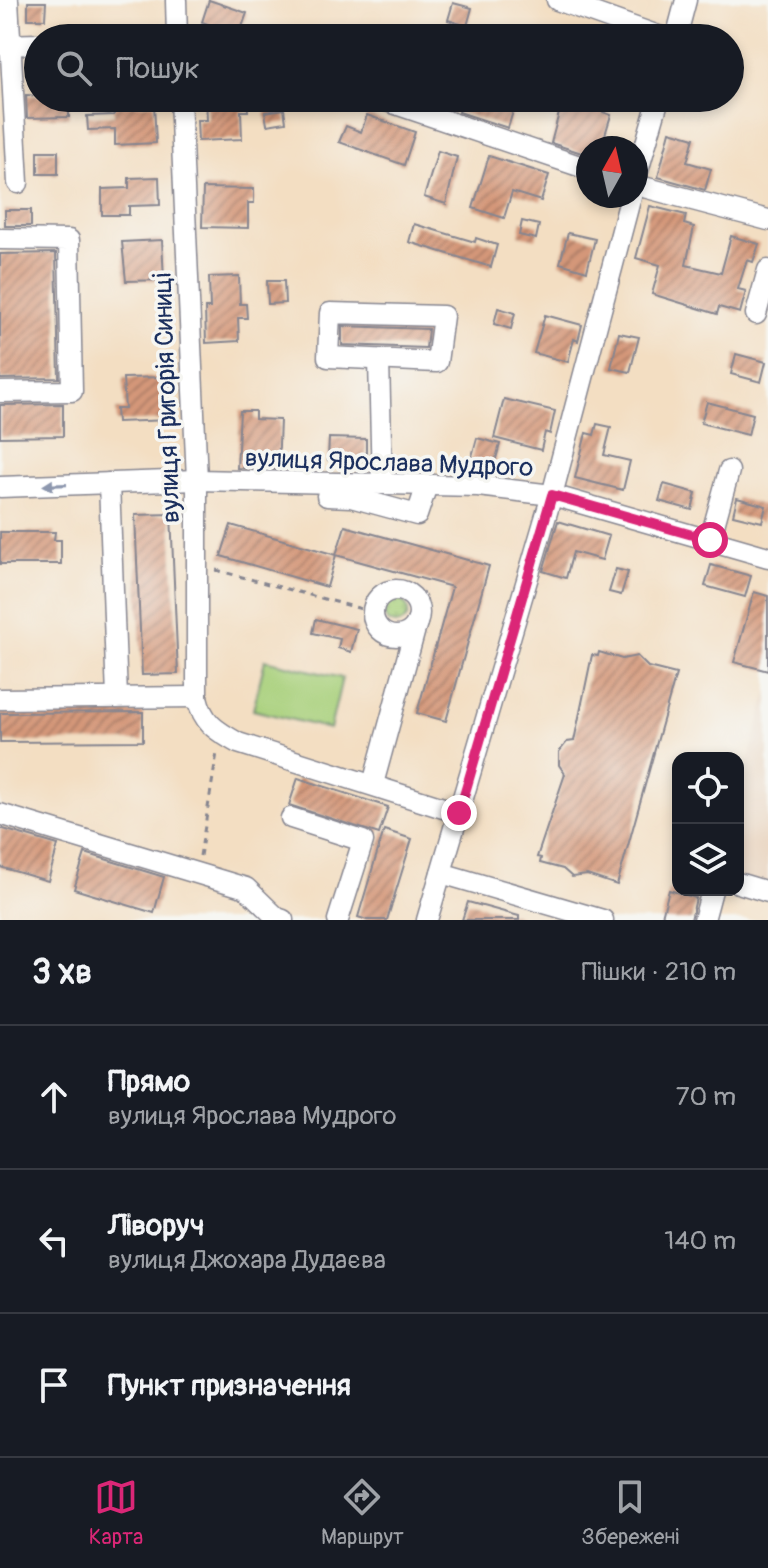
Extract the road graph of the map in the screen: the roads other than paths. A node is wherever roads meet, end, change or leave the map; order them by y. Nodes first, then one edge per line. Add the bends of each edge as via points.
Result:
1 (8, 0) edge
2 (176, 0) edge
3 (557, 0) edge
4 (686, 0) edge
5 (177, 24) edge
6 (625, 24) edge
7 (680, 24) edge
8 (5, 45) edge
9 (181, 112) edge
10 (419, 112) edge
11 (655, 112) edge
12 (648, 136) edge
13 (576, 165) edge
14 (18, 183) dead end
15 (648, 188) edge
16 (628, 208) edge
17 (768, 220) edge
18 (0, 239) edge
19 (768, 270) edge
20 (756, 314) dead end
21 (379, 360) junction
22 (0, 392) edge
23 (729, 471) dead end
24 (109, 483) junction
25 (382, 484) junction
26 (427, 485) junction
27 (0, 487) edge
28 (197, 487) junction
29 (552, 495) junction
30 (710, 540) junction
31 (768, 557) edge
32 (417, 622) junction
33 (197, 697) junction
34 (117, 698) junction
35 (0, 699) edge
36 (373, 784) junction
37 (459, 813) junction
38 (0, 814) edge
39 (291, 818) dead end
40 (441, 873) junction
41 (744, 885) edge
42 (768, 892) edge
43 (710, 896) edge
44 (283, 920) edge
45 (338, 920) edge
46 (427, 920) edge
47 (603, 920) edge
48 (704, 920) edge

1 - 8 street
2 - 5 street
3 - 6 street
4 - 7 street
8 - 14 street
9 - 28 street, вулиця Григорія Синиці
10 - 13 street
11 - 12 street
15 - 17 street
16 - 29 street
18 - 22 street via 69,240 72,391
19 - 20 street
21 - 21 street via 328,357 330,313 443,316 437,362
21 - 25 street
23 - 30 street
24 -> 27 street, вулиця Ярослава Мудрого
24 - 28 street, вулиця Ярослава Мудрого
24 - 34 street
25 - 26 street, вулиця Ярослава Мудрого
25 - 28 street, вулиця Ярослава Мудрого
26 - 28 street via 417,515 351,497
26 - 29 street, вулиця Ярослава Мудрого
28 - 33 street, вулиця Григорія Синиці
29 - 30 street, вулиця Ярослава Мудрого
29 - 37 street
30 - 31 street, вулиця Ярослава Мудрого
32 - 32 street via 418,606 403,591 383,594 376,602 373,612 386,634 407,633
32 - 36 street
33 - 34 street
33 - 36 street via 202,715 238,743
34 - 35 street
36 - 37 street
37 - 40 street
38 - 44 street via 246,888
39 - 45 street via 363,841
40 - 46 street
40 - 47 street
41 - 42 street
43 - 48 street

